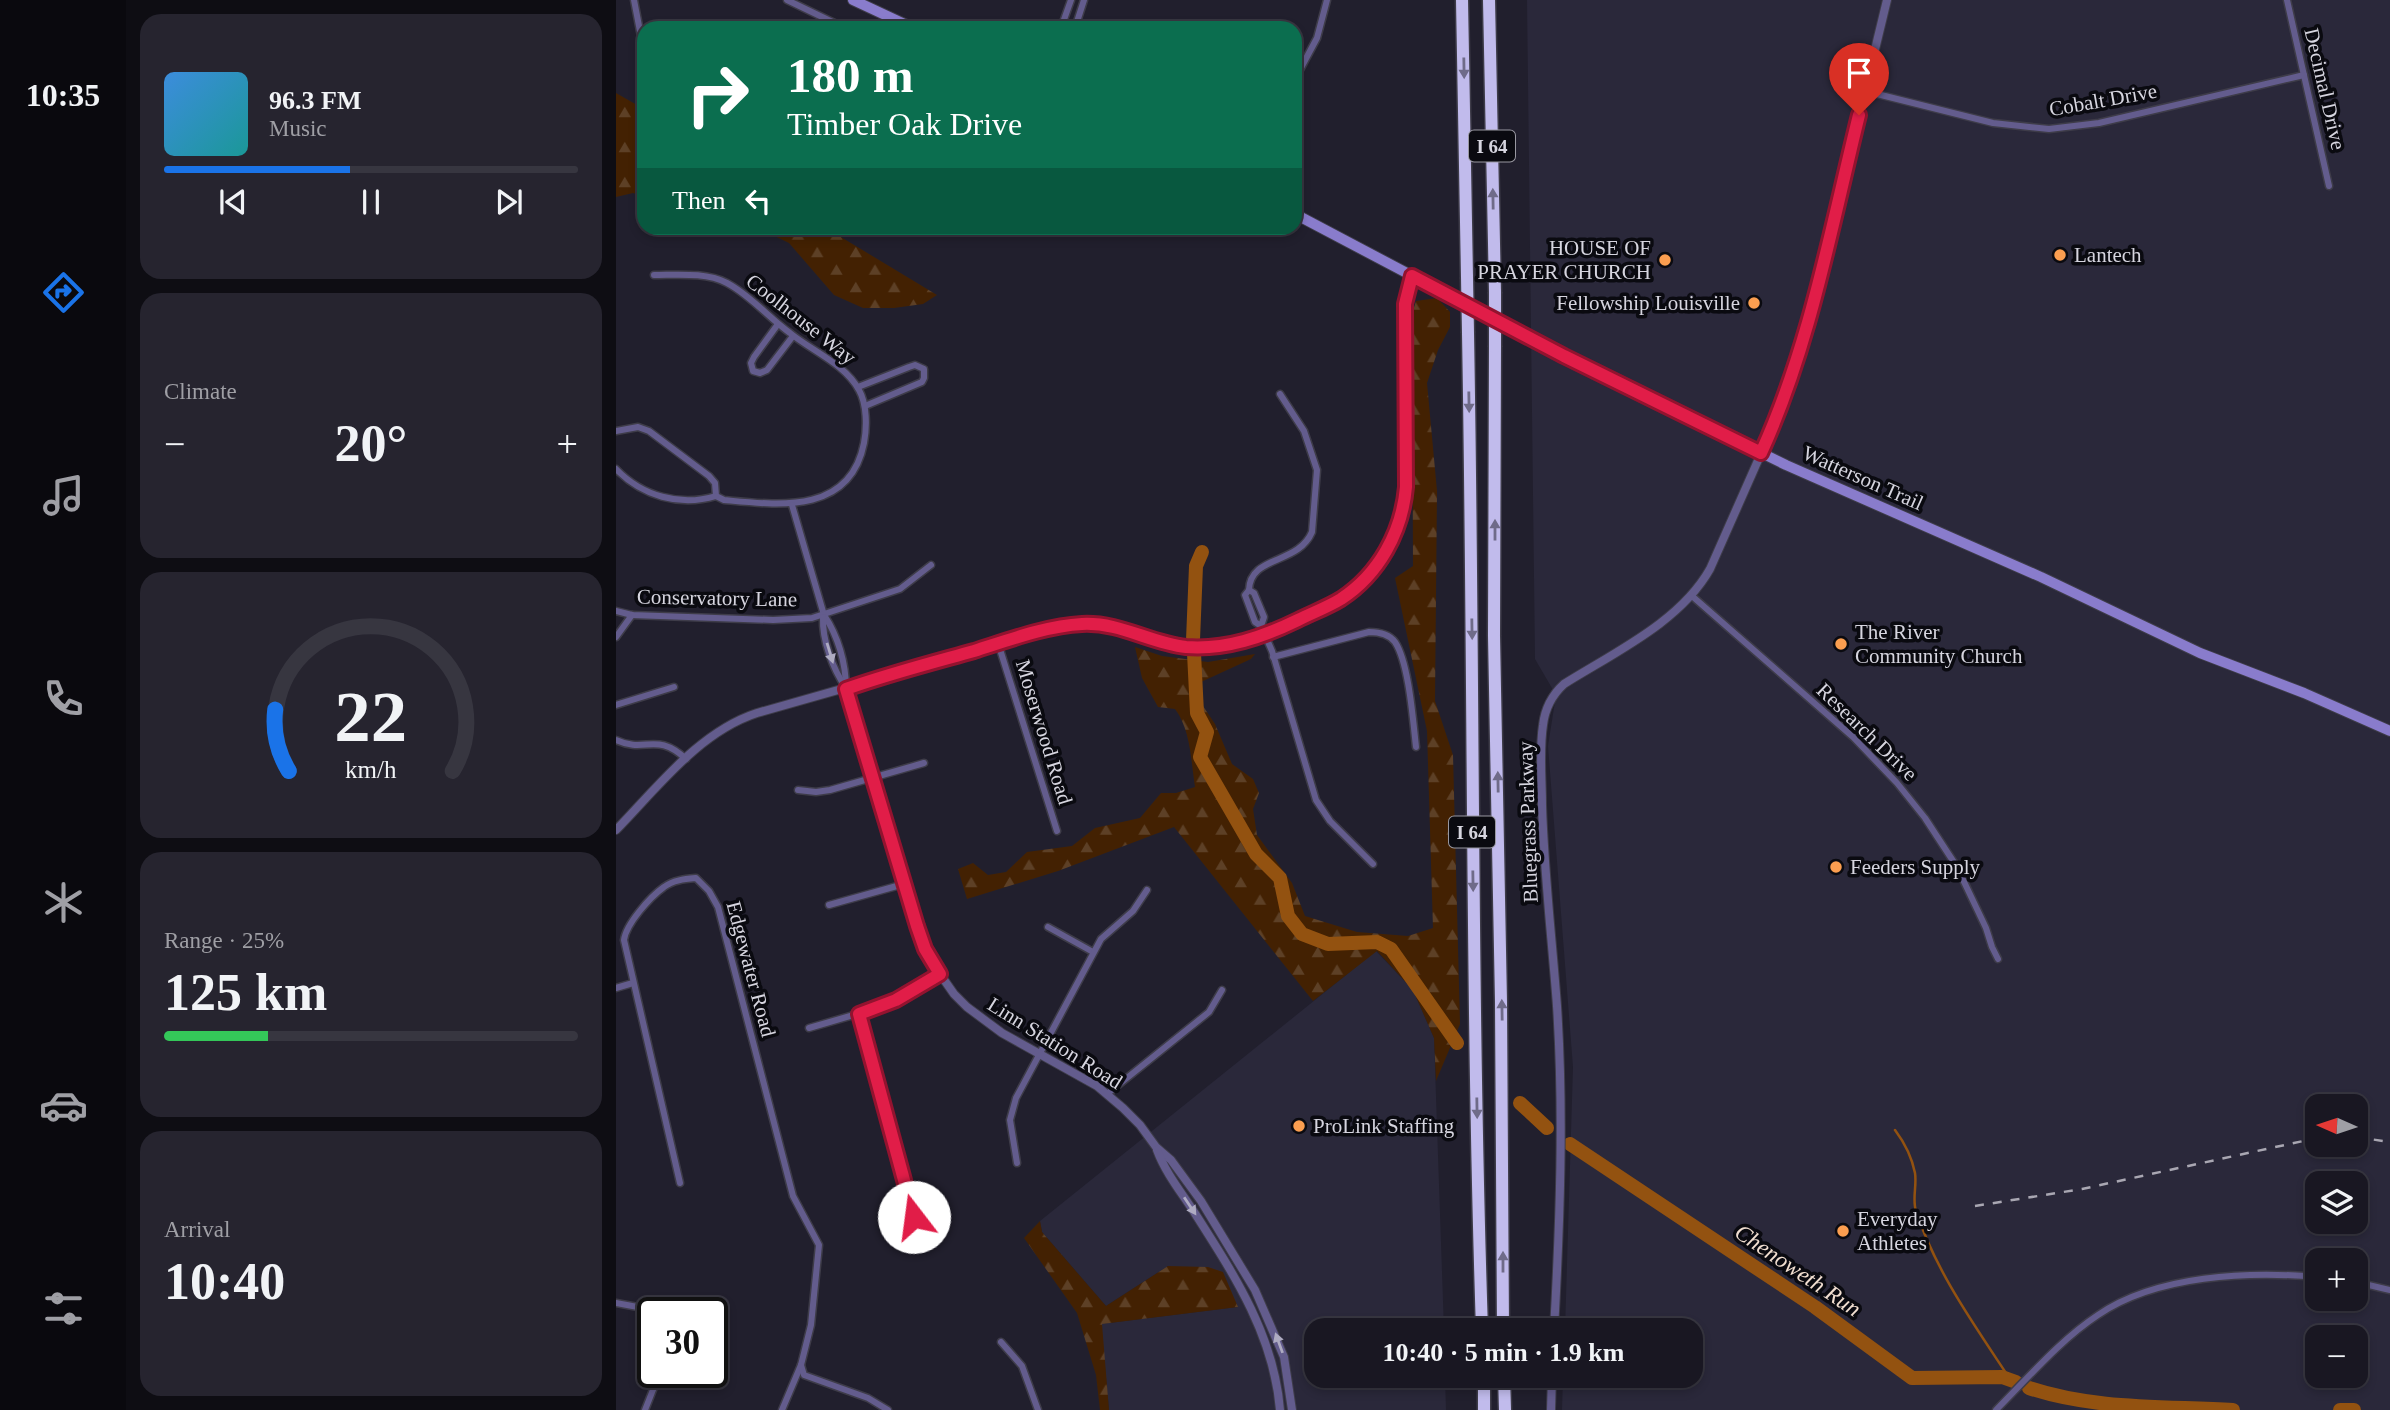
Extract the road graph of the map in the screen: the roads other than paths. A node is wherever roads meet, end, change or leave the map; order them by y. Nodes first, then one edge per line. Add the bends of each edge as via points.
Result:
1 (634, 0) edge
2 (787, 0) edge
3 (853, 0) edge
4 (1071, 0) edge
5 (1084, 0) edge
6 (1326, 0) edge
7 (1462, 0) edge
8 (1489, 0) edge
9 (1888, 0) edge
10 (2287, 0) edge
11 (638, 21) edge
12 (830, 21) edge
13 (891, 21) edge
14 (1063, 21) edge
15 (1077, 21) edge
16 (1302, 66) edge
17 (2304, 75) junction
18 (1865, 92) junction
19 (2329, 187) dead end
20 (1302, 218) edge
21 (654, 275) dead end
22 (1412, 276) junction
23 (778, 324) junction
24 (793, 336) junction
25 (858, 387) junction
26 (1280, 394) dead end
27 (864, 406) junction
28 (616, 431) edge
29 (1761, 453) junction
30 (616, 469) edge
31 (716, 496) junction
32 (792, 505) junction
33 (932, 565) dead end
34 (1692, 596) junction
35 (616, 611) edge
36 (632, 615) junction
37 (824, 615) junction
38 (1265, 636) junction
39 (616, 637) edge
40 (998, 643) junction
41 (1273, 657) junction
42 (674, 687) dead end
43 (846, 689) junction
44 (616, 705) edge
45 (2390, 731) edge
46 (616, 740) edge
47 (1416, 747) dead end
48 (686, 759) junction
49 (924, 763) dead end
50 (874, 778) junction
51 (798, 790) dead end
52 (616, 830) edge
53 (1057, 831) dead end
54 (1373, 864) dead end
55 (904, 884) junction
56 (1147, 890) dead end
57 (829, 905) dead end
58 (1048, 927) dead end
59 (1093, 952) junction
60 (1998, 959) dead end
61 (940, 974) junction
62 (633, 983) junction
63 (616, 988) edge
64 (1222, 989) dead end
65 (859, 1014) junction
66 (809, 1028) dead end
67 (1040, 1053) junction
68 (1107, 1094) junction
69 (1156, 1147) junction
70 (1017, 1163) dead end
71 (680, 1183) dead end
72 (921, 1242) dead end
73 (2305, 1277) edge
74 (2368, 1285) edge
75 (2390, 1290) edge
76 (616, 1303) edge
77 (637, 1307) edge
78 (1482, 1318) edge
79 (1503, 1318) edge
80 (1555, 1318) edge
81 (1001, 1342) dead end
82 (801, 1365) junction
83 (654, 1388) edge
84 (1484, 1388) edge
85 (1504, 1388) edge
86 (1551, 1388) edge
87 (645, 1410) edge
88 (782, 1410) edge
89 (888, 1410) edge
90 (1038, 1410) edge
91 (1280, 1410) edge
92 (1292, 1410) edge
93 (1484, 1410) edge
94 (1505, 1410) edge
95 (1550, 1410) edge
96 (1996, 1410) edge

1 - 11 street
2 - 12 street
3 - 13 main road
4 - 14 street
5 - 15 street
6 - 16 street via 1317,38
7 -> 78 highway, I 64, bridge
79 -> 8 highway, I 64, bridge
9 - 18 street, Bluegrass Parkway
10 - 17 street, Decimal Drive
17 - 18 street, Cobalt Drive via 2099,123 2049,129 1993,123
17 - 19 street, Decimal Drive
18 - 29 street, Bluegrass Parkway via 1801,345
20 - 22 main road, Watterson Trail
21 - 23 street, Coolhouse Way via 726,282
22 - 29 main road, Watterson Trail
22 - 38 street via 1405,304 1406,487 1396,530 1378,562 1341,599
23 - 24 street, Coolhouse Way
23 - 24 street via 754,357 753,371 767,370
24 - 25 street, Coolhouse Way
25 - 27 street, Coolhouse Way
25 - 27 street via 915,365 924,369 922,382
26 - 38 street via 1304,431 1317,470 1308,541 1293,554 1257,569 1250,579 1249,590 1264,617
27 - 32 street, Coolhouse Way via 865,440 854,469 825,495
28 - 31 street via 649,431 709,476
29 - 34 street, Bluegrass Parkway via 1710,569
29 - 45 main road, Watterson Trail via 2041,577 2168,639
30 - 31 street, Coolhouse Way via 655,495 698,501
31 - 32 street, Coolhouse Way
32 - 37 street, Linn Station Road
33 - 37 street, Conservatory Lane via 900,589
34 - 60 street, Research Drive via 1853,737 1897,783 1957,867
34 - 80 street, Bluegrass Parkway via 1665,620 1564,684 1553,695 1544,717 1544,842 1560,1112
35 - 36 street, Conservatory Lane
36 - 37 street, Conservatory Lane via 773,620
36 - 39 street
37 - 43 street, Linn Station Road via 823,629 836,674
38 - 40 street via 1186,647 1121,628 1083,624
38 - 41 street
40 - 43 street
40 - 53 street, Moserwood Road
41 - 47 street via 1369,632 1391,638 1406,676
41 - 54 street via 1317,800 1330,821
42 - 44 street
43 - 48 street via 735,721
43 - 50 street, Linn Station Road
46 - 48 street via 668,745
48 - 52 street
49 - 50 street
50 - 51 street via 823,791
50 - 55 street, Linn Station Road
55 - 57 street
55 - 61 street, Linn Station Road via 925,949
56 - 59 street
58 - 59 street
59 - 67 street
61 - 65 street via 896,1000
61 - 67 street, Linn Station Road via 983,1021
62 - 63 street
62 - 71 street, Edgewater Road
62 - 82 street, Edgewater Road via 624,940 629,924 663,887 696,878 718,907 793,1196 819,1245 815,1297
64 - 68 street via 1209,1012
65 - 66 street
65 - 72 street
67 - 68 street, Linn Station Road
67 - 70 street via 1012,1110 1010,1133
68 - 69 street, Linn Station Road
69 -> 91 street, Linn Station Road via 1165,1170 1231,1269 1257,1320 1273,1360
92 -> 69 street, Linn Station Road via 1284,1357 1255,1290 1201,1201
73 - 96 street via 2244,1276 2187,1282 2136,1295 2088,1321
74 - 75 street
76 - 77 street
81 - 90 street via 1022,1366
82 - 88 street, Edgewater Road
82 - 89 street via 804,1375
83 - 87 street
84 - 93 highway
85 - 94 highway
86 - 95 street

